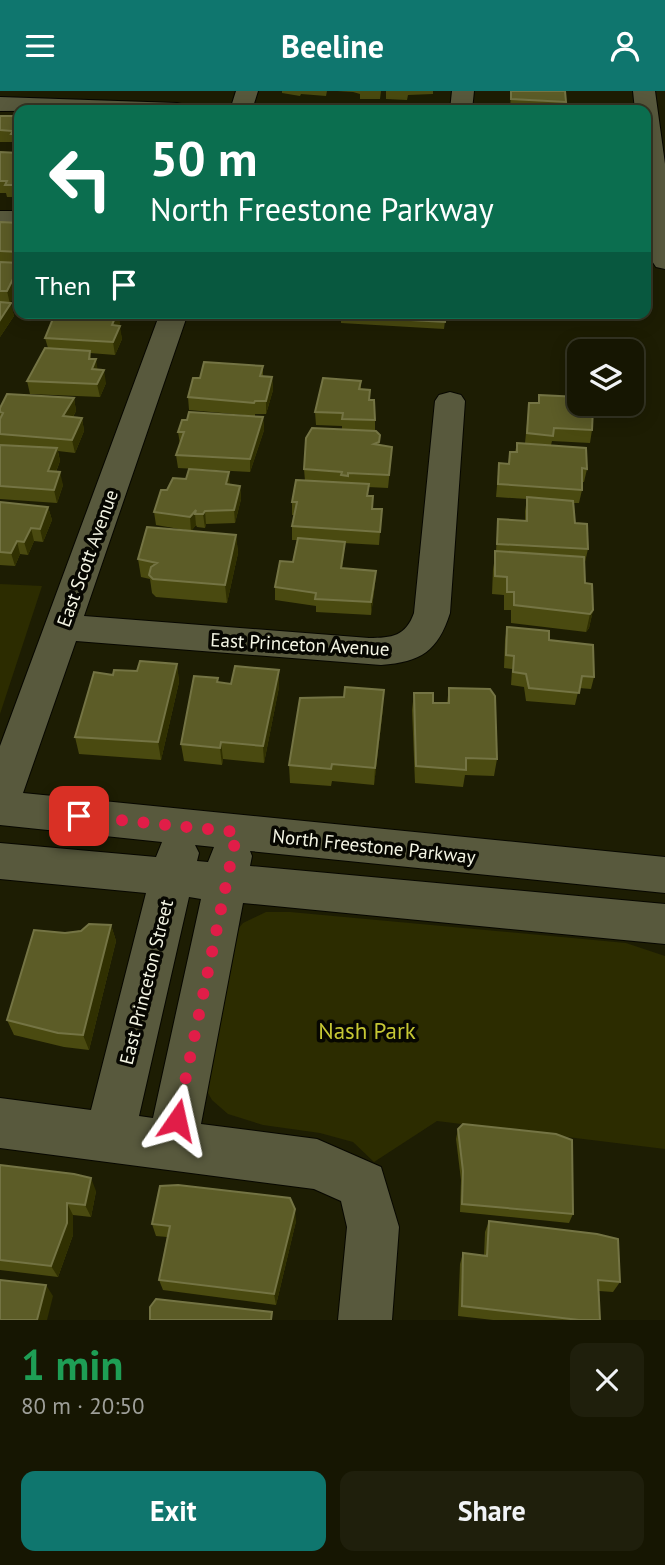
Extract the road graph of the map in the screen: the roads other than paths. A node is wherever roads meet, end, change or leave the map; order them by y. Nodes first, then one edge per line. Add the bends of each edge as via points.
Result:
1 (17, 100) edge
2 (97, 105) edge
3 (651, 148) edge
4 (665, 261) edge
5 (172, 319) edge
6 (450, 401) dead end
7 (62, 627) junction
8 (0, 802) edge
9 (0, 809) edge
10 (184, 827) junction
11 (237, 832) junction
12 (0, 861) edge
13 (665, 875) edge
14 (172, 877) junction
15 (225, 882) junction
16 (665, 924) edge
17 (0, 1123) edge
18 (108, 1138) junction
19 (172, 1146) junction
20 (365, 1320) edge

1 - 2 street
3 - 4 street
5 - 7 street, East Scott Avenue
6 - 7 street, East Princeton Avenue via 432,613 415,644 369,652
7 - 8 street, East Scott Avenue
9 - 10 street, North Freestone Parkway
10 - 11 street, North Freestone Parkway
10 - 14 street, East Princeton Street
11 - 13 street, North Freestone Parkway
11 - 15 street
12 - 14 street
14 - 15 street
14 - 18 street, East Princeton Street
15 - 16 street
15 - 19 street
17 - 18 street
18 - 19 street
19 - 20 street via 317,1164 363,1185 373,1227

